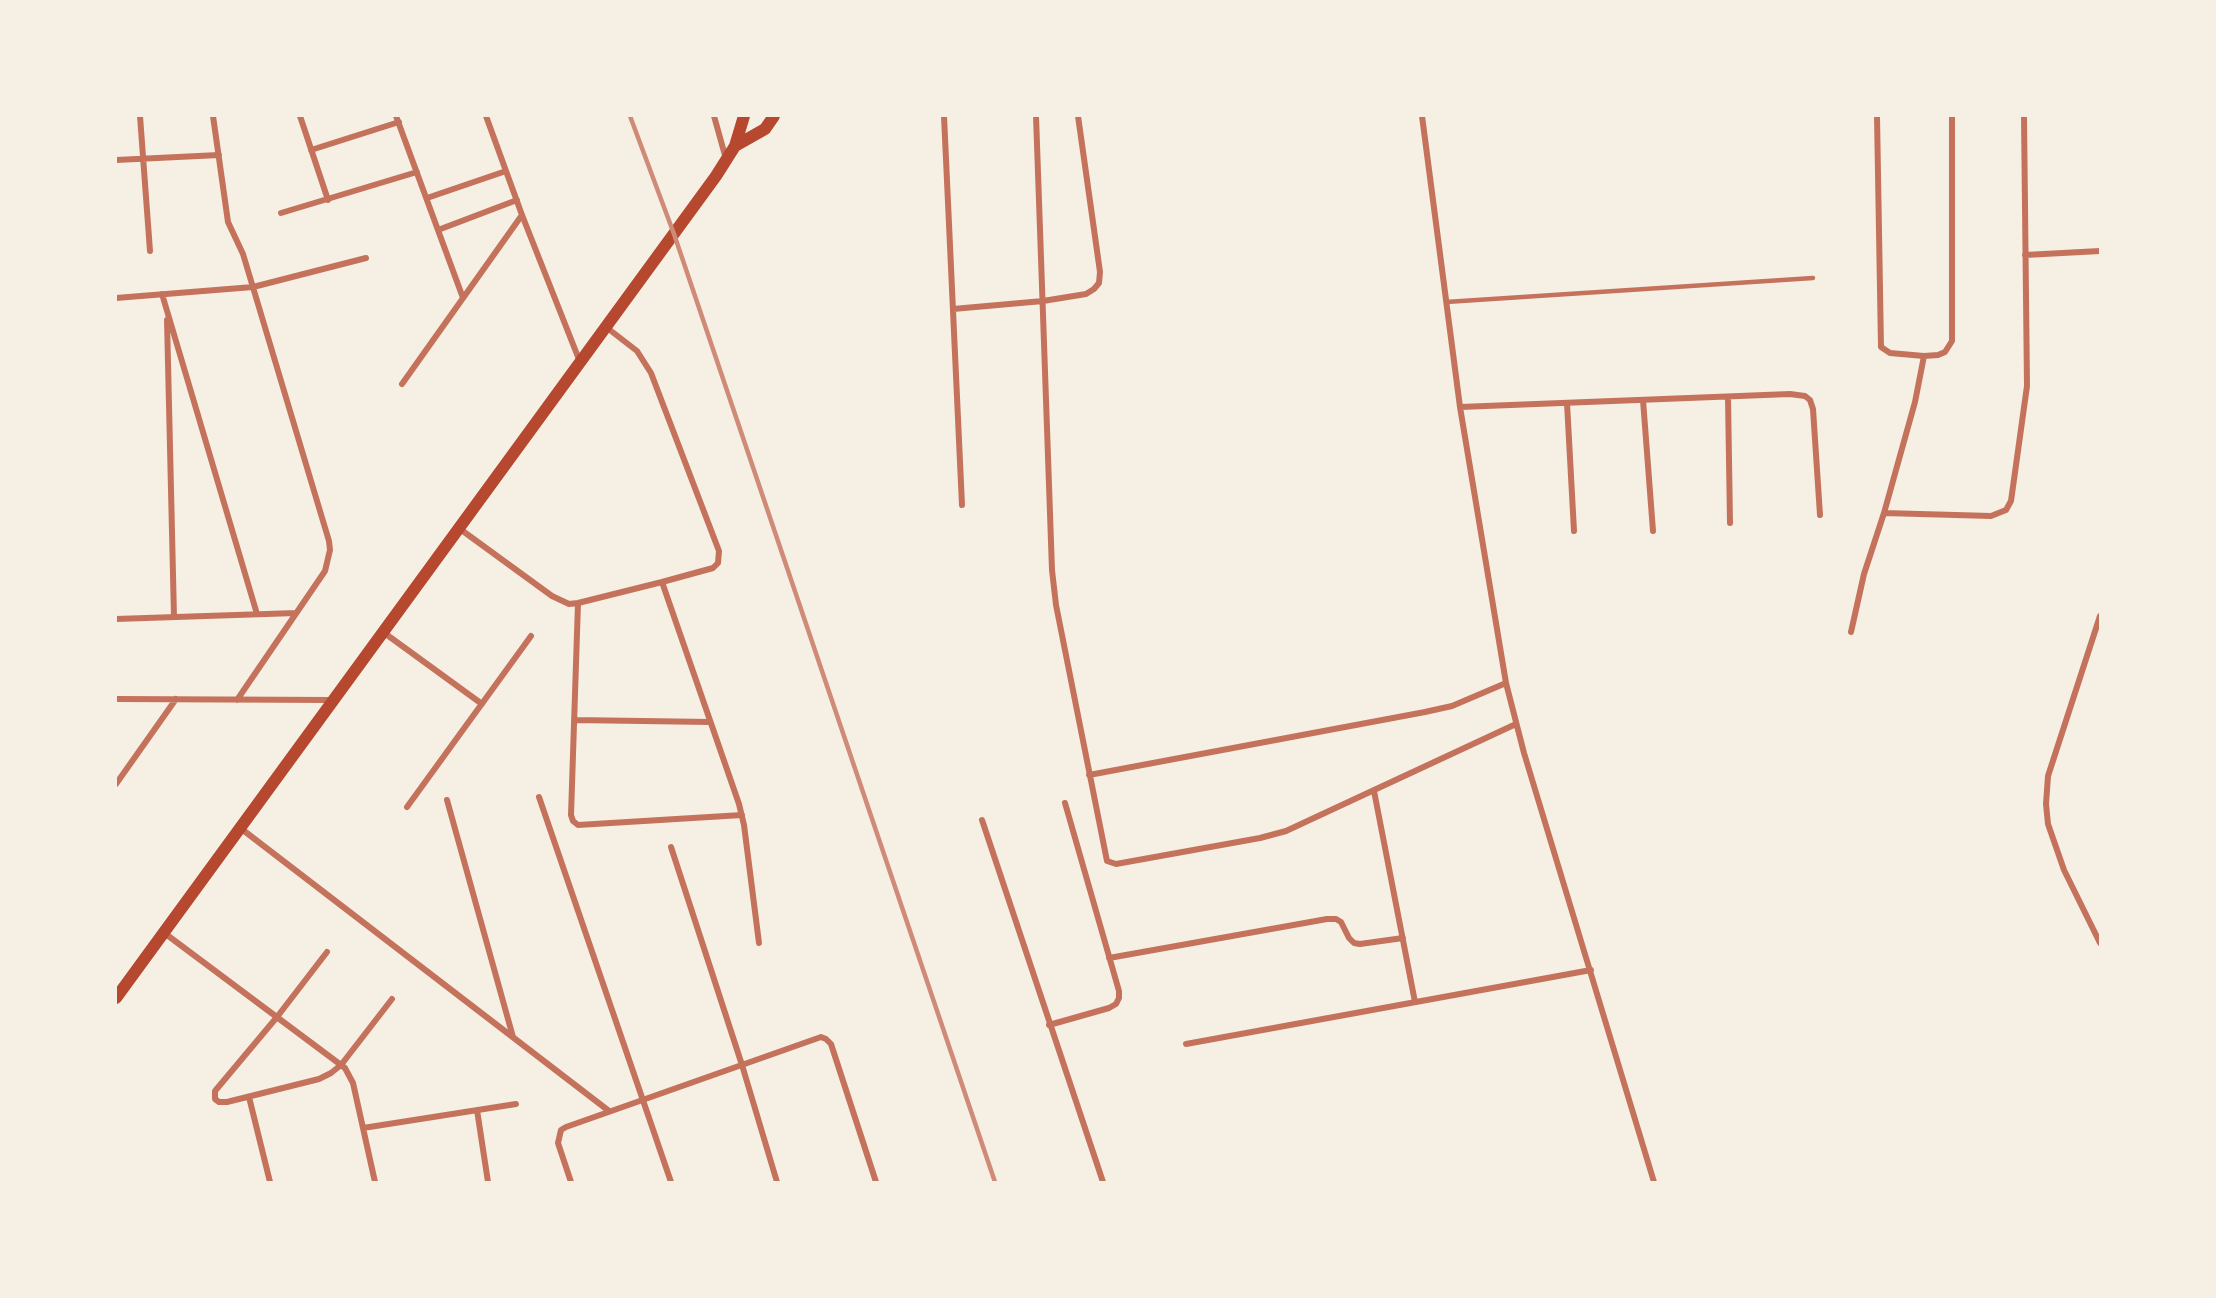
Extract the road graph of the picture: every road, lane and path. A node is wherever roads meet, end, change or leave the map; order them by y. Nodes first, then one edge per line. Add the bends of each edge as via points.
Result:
1 (140, 116) edge
2 (213, 116) edge
3 (300, 116) edge
4 (486, 116) edge
5 (714, 116) edge
6 (744, 116) edge
7 (774, 116) edge
8 (944, 116) edge
9 (1036, 116) edge
10 (1078, 116) edge
11 (1422, 116) edge
12 (1876, 116) edge
13 (1952, 116) edge
14 (2024, 116) edge
15 (398, 119) edge
16 (735, 146) junction
17 (311, 150) junction
18 (219, 155) junction
19 (144, 159) junction
20 (116, 160) edge
21 (726, 160) junction
22 (506, 171) junction
23 (417, 172) junction
24 (427, 198) junction
25 (328, 200) junction
26 (517, 200) junction
27 (281, 213) dead end
28 (522, 216) junction
29 (438, 230) junction
30 (150, 251) dead end
31 (2100, 251) edge
32 (2025, 255) junction
33 (366, 258) dead end
34 (1813, 278) dead end
35 (253, 287) junction
36 (162, 294) junction
37 (116, 298) edge
38 (463, 298) junction
39 (1043, 301) junction
40 (1446, 302) junction
41 (953, 309) junction
42 (167, 311) junction
43 (606, 327) junction
44 (1924, 356) junction
45 (580, 363) junction
46 (402, 384) dead end
47 (1728, 397) junction
48 (1643, 400) junction
49 (1567, 403) junction
50 (1460, 407) junction
51 (962, 505) dead end
52 (1884, 513) junction
53 (1820, 515) dead end
54 (1730, 524) dead end
55 (460, 529) junction
56 (1574, 531) dead end
57 (1653, 531) dead end
58 (662, 582) junction
59 (578, 603) junction
60 (296, 613) junction
61 (257, 614) junction
62 (2100, 616) edge
63 (174, 617) junction
64 (116, 619) edge
65 (382, 632) junction
66 (1851, 633) dead end
67 (531, 636) dead end
68 (1506, 683) junction
69 (116, 699) edge
70 (176, 699) junction
71 (237, 700) junction
72 (332, 700) junction
73 (482, 704) junction
74 (574, 720) junction
75 (710, 722) junction
76 (1516, 724) junction
77 (1089, 774) junction
78 (116, 784) edge
79 (1374, 791) junction
80 (540, 797) dead end
81 (447, 800) dead end
82 (1065, 803) dead end
83 (407, 807) dead end
84 (742, 815) junction
85 (982, 820) dead end
86 (239, 827) junction
87 (670, 847) dead end
88 (163, 932) junction
89 (1403, 938) junction
90 (759, 943) dead end
91 (2100, 943) edge
92 (327, 952) dead end
93 (1109, 958) junction
94 (1591, 970) junction
95 (116, 998) edge
96 (392, 999) dead end
97 (1415, 1002) junction
98 (277, 1017) junction
99 (1049, 1025) junction
100 (514, 1038) junction
101 (1186, 1044) dead end
102 (341, 1065) junction
103 (742, 1065) junction
104 (249, 1097) junction
105 (644, 1099) junction
106 (516, 1104) dead end
107 (477, 1110) junction
108 (609, 1111) junction
109 (363, 1128) junction
110 (270, 1182) edge
111 (375, 1182) edge
112 (488, 1182) edge
113 (571, 1182) edge
114 (671, 1182) edge
115 (777, 1182) edge
116 (876, 1182) edge
117 (1103, 1182) edge
118 (1654, 1182) edge

1 - 19 street
2 - 18 street
3 - 17 street
4 - 22 street
5 - 21 street
6 - 16 main road
7 - 16 main road via 765,129
8 - 41 street
9 - 39 street
10 - 39 street via 1099,282 1086,294
11 - 40 street
12 - 44 street via 1881,347 1890,353
13 - 44 street via 1952,341 1946,352
14 - 32 street
15 - 17 street
15 - 23 street
16 - 21 main road
17 - 25 street
18 - 19 street
18 - 35 street via 228,222
19 - 20 street
19 - 30 street
21 - 43 main road
22 - 24 street
22 - 26 street
23 - 24 street
23 - 25 street
24 - 29 street
25 - 27 street
26 - 28 street
26 - 29 street
28 - 38 street
28 - 45 street
29 - 38 street
31 - 32 street
32 - 52 street via 2027,386 2011,501 2006,510 1991,516
33 - 35 street
34 - 40 lane
35 - 36 street
35 - 60 street via 329,541 325,571
36 - 37 street
36 - 42 street
38 - 46 street
39 - 41 street
39 - 77 street via 1052,570
40 - 50 street
41 - 51 street
42 - 61 street
42 - 63 street
43 - 45 main road
43 - 58 street via 637,351 651,373 718,551 718,563 713,568
44 - 52 street via 1916,402
45 - 55 main road
47 - 48 street
47 - 53 street via 1790,394 1810,400
47 - 54 street
48 - 49 street
48 - 57 street
49 - 50 street
49 - 56 street
50 - 68 street
52 - 66 street via 1864,574
55 - 59 street via 560,602
55 - 65 main road
58 - 59 street
58 - 75 street
59 - 74 street
60 - 61 street
60 - 71 street
61 - 63 street
62 - 91 street via 2048,776 2046,804 2048,824 2064,870
63 - 64 street
65 - 72 main road
65 - 73 street
67 - 73 street
68 - 76 street
68 - 77 street via 1452,706 1425,712
69 - 70 street
70 - 71 street
70 - 78 street
71 - 72 street
72 - 86 main road
73 - 83 street
74 - 75 street
74 - 84 street via 571,814 578,825
75 - 84 street
76 - 79 street
76 - 94 street
77 - 79 street via 1105,856 1116,864 1286,831
79 - 89 street
80 - 105 street
81 - 100 street
82 - 93 street
84 - 90 street
85 - 99 street
86 - 88 main road
86 - 100 street
87 - 103 street
88 - 95 main road
88 - 98 street
89 - 93 street via 1354,943 1341,921 1327,919
89 - 97 street
92 - 98 street
93 - 99 street via 1119,991 1116,1004
94 - 97 street
94 - 118 street
96 - 102 street
97 - 101 street
98 - 102 street
98 - 104 street via 213,1095 219,1102
99 - 117 street
100 - 108 street
102 - 104 street via 319,1079
102 - 109 street via 353,1083
103 - 105 street
103 - 115 street
103 - 116 street via 815,1039 826,1039 831,1044
104 - 110 street
105 - 108 street
105 - 114 street
106 - 107 street
107 - 109 street
107 - 112 street
108 - 113 street via 561,1130 558,1143
109 - 111 street

